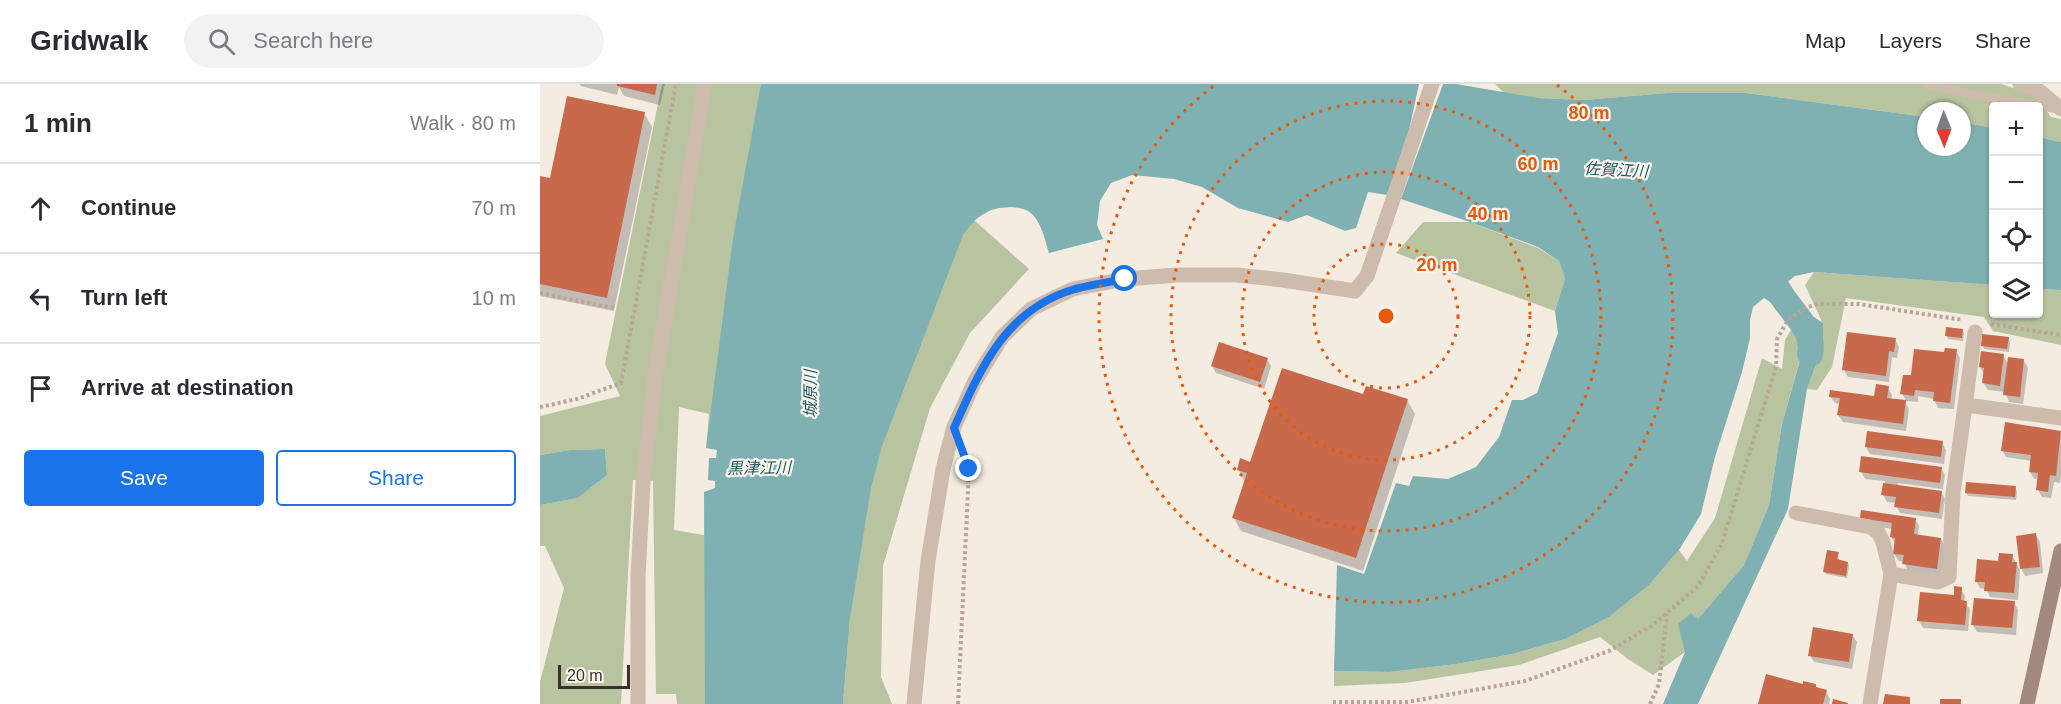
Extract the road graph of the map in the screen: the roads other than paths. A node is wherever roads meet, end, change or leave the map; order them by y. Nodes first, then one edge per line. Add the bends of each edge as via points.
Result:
1 (705, 84) edge
2 (1432, 84) edge
3 (1926, 84) edge
4 (2020, 84) edge
5 (2060, 109) edge
6 (1976, 325) road end
7 (1966, 405) junction
8 (2061, 418) edge
9 (1796, 513) dead end
10 (2060, 558) edge
11 (1891, 574) junction
12 (638, 704) edge
13 (914, 704) edge
14 (1870, 704) edge
15 (2027, 704) edge

1 - 12 street via 656,377 643,483
2 - 13 street via 1367,276 1355,291 1237,276 1125,279 1073,290 1031,309 1002,337 966,399 943,470 928,561
3 - 5 lane
4 - 5 street via 2038,90
6 - 7 street
7 - 8 street
7 - 11 street via 1953,493 1949,577 1938,582
9 - 11 street via 1870,527 1878,532
10 - 15 main road
11 - 14 street

